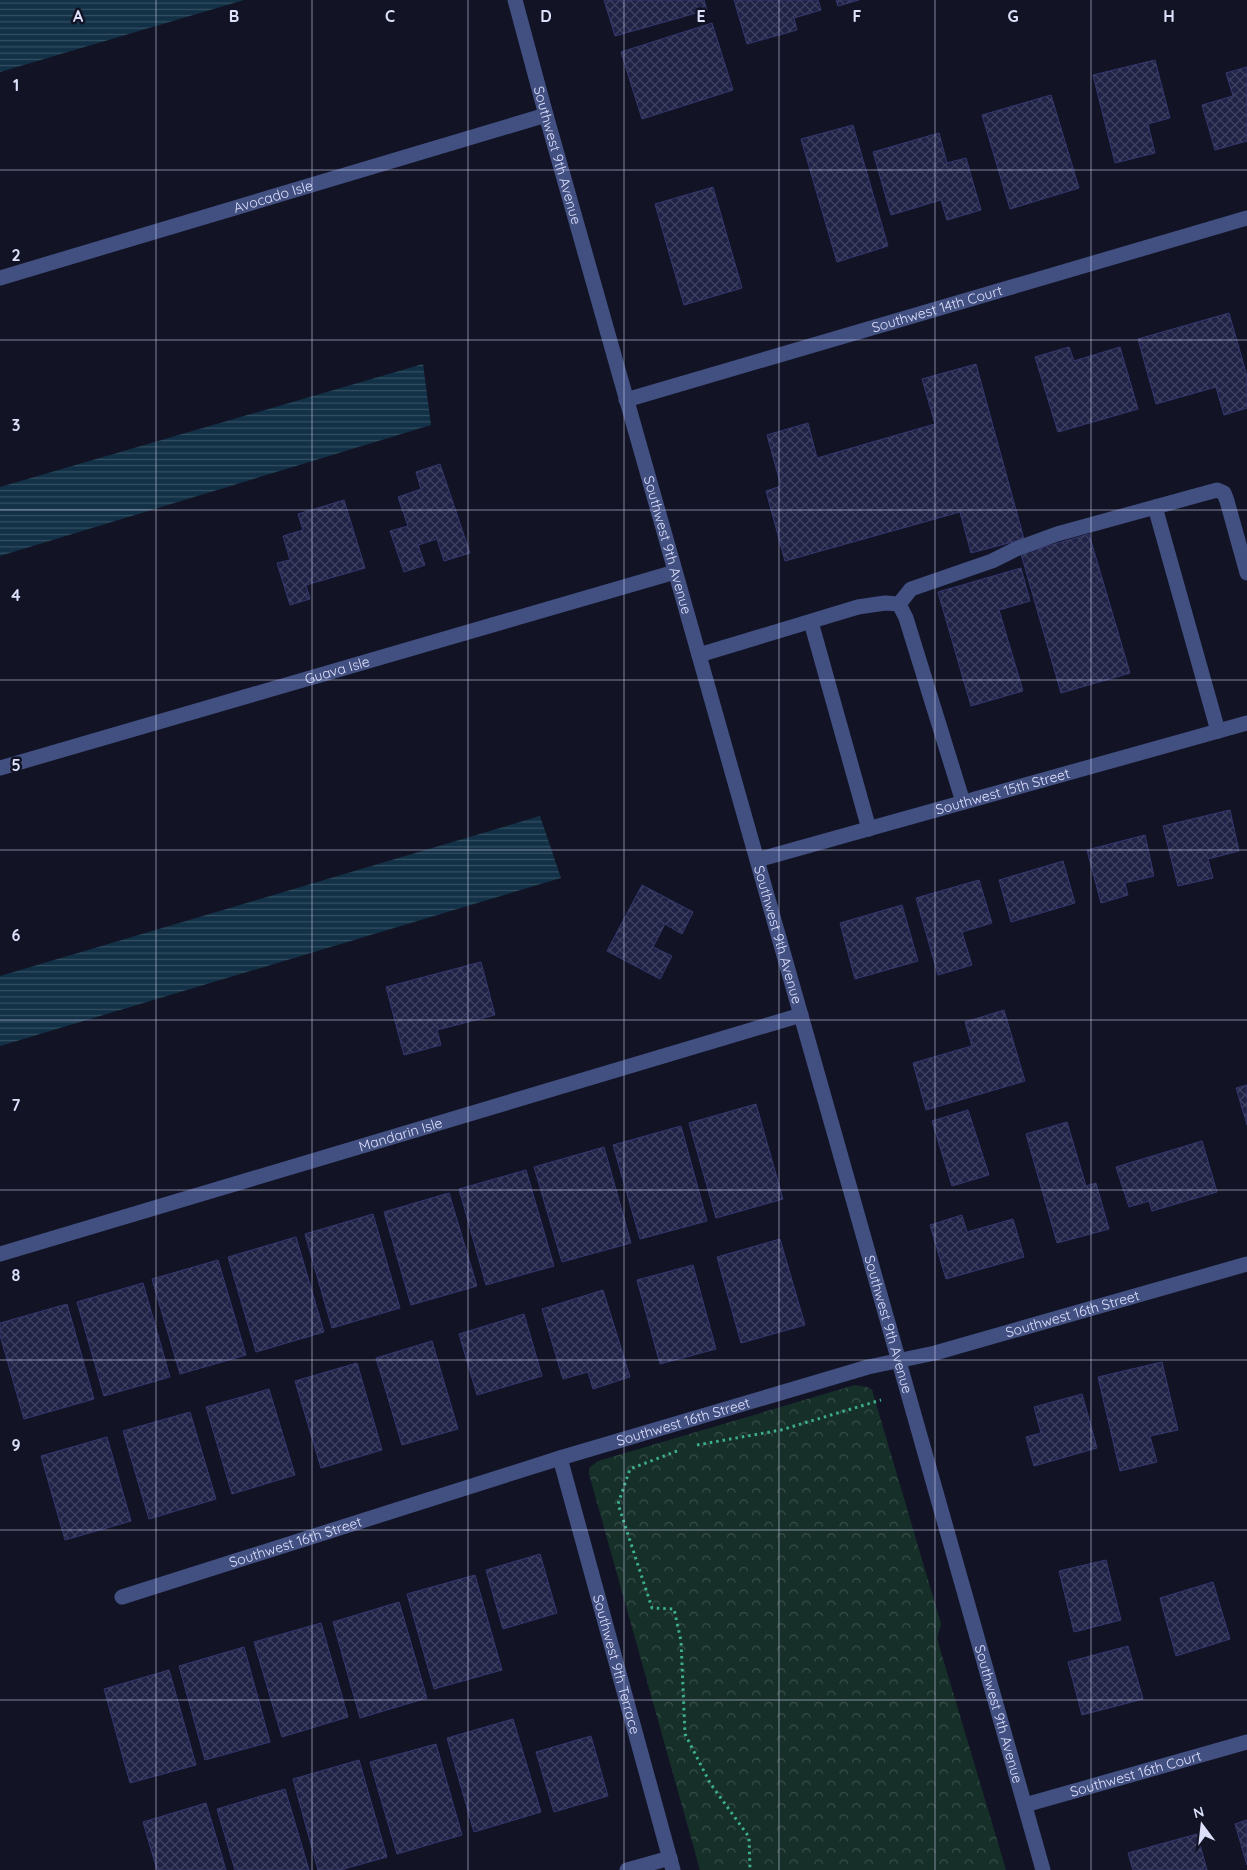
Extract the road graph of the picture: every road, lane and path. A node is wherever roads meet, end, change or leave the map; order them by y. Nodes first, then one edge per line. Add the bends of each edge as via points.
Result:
1 (515, 0) edge
2 (546, 115) junction
3 (1247, 218) edge
4 (0, 278) edge
5 (626, 400) junction
6 (1155, 507) junction
7 (675, 572) junction
8 (1247, 573) edge
9 (898, 604) junction
10 (811, 622) junction
11 (699, 655) junction
12 (1247, 723) edge
13 (1218, 731) junction
14 (0, 768) edge
15 (963, 802) junction
16 (869, 829) junction
17 (757, 860) junction
18 (801, 1015) junction
19 (0, 1254) edge
20 (1247, 1264) edge
21 (899, 1360) junction
22 (881, 1400) dead end
23 (689, 1446) dead end
24 (681, 1449) dead end
25 (560, 1458) junction
26 (122, 1597) dead end
27 (1247, 1742) edge
28 (1025, 1805) junction
29 (672, 1864) edge
30 (628, 1870) edge
31 (750, 1870) edge
32 (1043, 1870) edge

1 - 2 street, Southwest 9th Avenue
2 - 4 street, Avocado Isle
2 - 5 street, Southwest 9th Avenue
3 - 5 street, Southwest 14th Court
5 - 7 street, Southwest 9th Avenue
6 - 8 street via 1217,490 1224,493
6 - 9 street via 1016,549 992,561 911,589
6 - 13 street
7 - 11 street, Southwest 9th Avenue
7 - 14 street, Guava Isle
9 - 10 street via 858,607
9 - 15 street via 906,618
10 - 11 street
10 - 16 street
11 - 17 street, Southwest 9th Avenue
12 - 13 street, Southwest 15th Street
13 - 15 street, Southwest 15th Street
15 - 16 street, Southwest 15th Street
16 - 17 street, Southwest 15th Street
17 - 18 street, Southwest 9th Avenue
18 - 19 street, Mandarin Isle
18 - 21 street, Southwest 9th Avenue
20 - 21 street, Southwest 16th Street
21 - 25 street, Southwest 16th Street
21 - 28 street, Southwest 9th Avenue
22 - 23 path via 781,1430
24 - 31 path via 630,1469 618,1504 652,1608 674,1609 681,1641 685,1734 710,1783 749,1837
25 - 26 street, Southwest 16th Street
25 - 29 street, Southwest 9th Terrace
27 - 28 street, Southwest 16th Court
28 - 32 street, Southwest 9th Avenue
29 - 30 street

